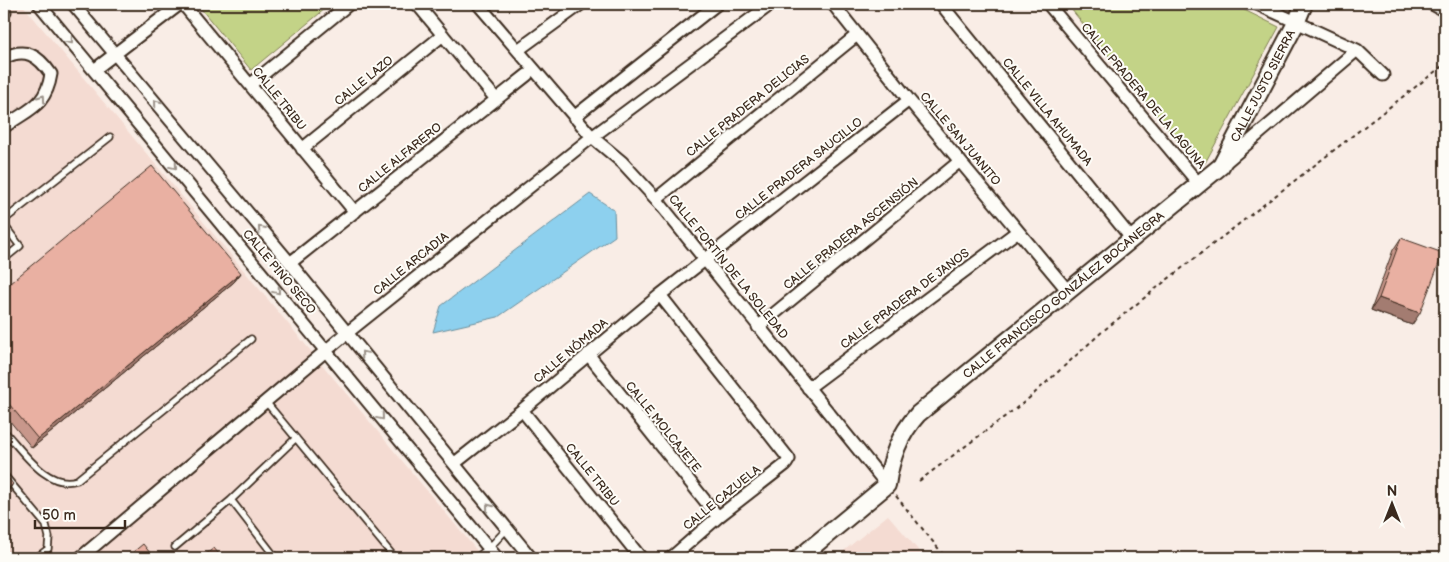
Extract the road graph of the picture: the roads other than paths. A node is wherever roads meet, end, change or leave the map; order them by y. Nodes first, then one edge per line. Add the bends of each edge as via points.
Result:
1 (4, 4) edge
2 (38, 4) edge
3 (73, 4) edge
4 (182, 4) edge
5 (349, 4) edge
6 (417, 4) edge
7 (478, 4) edge
8 (581, 4) edge
9 (697, 4) edge
10 (718, 4) edge
11 (771, 4) edge
12 (833, 4) edge
13 (941, 4) edge
14 (1048, 4) edge
15 (1257, 4) edge
16 (1304, 4) edge
17 (1432, 4) edge
18 (1445, 12) edge
19 (705, 14) junction
20 (4, 18) edge
21 (1296, 23) junction
22 (442, 34) junction
23 (858, 35) junction
24 (518, 50) junction
25 (1357, 50) junction
26 (116, 54) junction
27 (4, 58) edge
28 (94, 70) junction
29 (527, 75) dead end
30 (1382, 75) dead end
31 (250, 85) junction
32 (496, 99) junction
33 (909, 100) junction
34 (574, 117) junction
35 (4, 127) edge
36 (110, 136) dead end
37 (592, 137) junction
38 (302, 149) junction
39 (960, 161) junction
40 (1221, 166) junction
41 (1199, 184) junction
42 (656, 199) junction
43 (355, 212) junction
44 (4, 220) edge
45 (4, 225) edge
46 (1018, 231) junction
47 (1131, 238) junction
48 (4, 259) edge
49 (704, 259) junction
50 (290, 263) junction
51 (1068, 291) junction
52 (660, 295) junction
53 (758, 327) junction
54 (347, 333) junction
55 (250, 340) dead end
56 (326, 351) junction
57 (588, 354) junction
58 (808, 388) junction
59 (266, 402) junction
60 (522, 410) junction
61 (4, 431) edge
62 (296, 438) junction
63 (455, 463) junction
64 (4, 475) edge
65 (887, 485) junction
66 (231, 500) junction
67 (718, 517) junction
68 (506, 530) junction
69 (175, 547) dead end
70 (489, 548) junction
71 (36, 558) edge
72 (80, 558) edge
73 (276, 558) edge
74 (395, 558) edge
75 (476, 558) edge
76 (498, 558) edge
77 (531, 558) edge
78 (641, 558) edge
79 (671, 558) edge
80 (799, 558) edge

1 - 20 lane via 8,12
2 -> 28 street, CALLE PINO SECO
3 - 26 street, CALLE PINO SECO
4 - 26 street
4 - 31 street, CALLE TRIBU
5 - 31 street
6 - 22 street
7 - 24 street, CALLE FORTÍN DE LA SOLEDAD
8 - 24 street
9 - 19 street
10 - 19 street
11 - 37 street, CALLE ARCADIA
12 - 23 street, CALLE SAN JUANITO
13 - 47 street, CALLE VILLA AHUMADA
14 - 41 street, CALLE PRADERA DE LA LAGUNA
15 - 21 street
16 - 21 street, CALLE JUSTO SIERRA
17 - 18 street
19 - 34 street
21 - 25 street
21 - 40 street, CALLE JUSTO SIERRA
22 - 32 street
22 - 38 street, CALLE LAZO
23 - 33 street, CALLE SAN JUANITO
23 - 42 street, CALLE PRADERA DELICIAS
24 - 34 street, CALLE FORTÍN DE LA SOLEDAD
25 - 30 street
25 - 40 street, CALLE FRANCISCO GONZÁLEZ BOCANEGRA
26 - 28 street
50 -> 26 street, CALLE PINO SECO
35 -> 27 street via 34,108 48,88 50,74 33,55 14,53
28 -> 56 street, CALLE PINO SECO
29 - 32 street, CALLE ALFARERO
31 - 38 street, CALLE TRIBU
32 - 43 street, CALLE ALFARERO
33 - 39 street, CALLE SAN JUANITO
33 - 49 street, CALLE PRADERA SAUCILLO
34 - 37 street, CALLE FORTÍN DE LA SOLEDAD
36 - 44 lane
37 - 42 street, CALLE FORTÍN DE LA SOLEDAD via 622,162
37 - 54 street, CALLE ARCADIA
38 - 43 street, CALLE TRIBU
39 - 46 street, CALLE SAN JUANITO
39 - 53 street, CALLE PRADERA ASCENSIÓN
40 - 41 street, CALLE FRANCISCO GONZÁLEZ BOCANEGRA
41 - 47 street, CALLE FRANCISCO GONZÁLEZ BOCANEGRA
42 - 49 street, CALLE FORTÍN DE LA SOLEDAD
43 - 50 street, CALLE ALFARERO
45 - 48 lane via 20,246
46 - 51 street, CALLE SAN JUANITO
46 - 58 street, CALLE PRADERA DE JANOS
47 - 51 street, CALLE FRANCISCO GONZÁLEZ BOCANEGRA
49 - 52 street, CALLE NÓMADA
49 - 53 street, CALLE FORTÍN DE LA SOLEDAD
50 - 54 street, CALLE PINO SECO
51 - 65 street, CALLE FRANCISCO GONZÁLEZ BOCANEGRA via 918,414 899,440
52 - 57 street, CALLE NÓMADA
52 - 67 street, CALLE CAZUELA via 788,459 786,464
53 - 58 street, CALLE FORTÍN DE LA SOLEDAD
54 - 56 street, CALLE ARCADIA
63 -> 54 street, CALLE PINO SECO
55 - 61 lane via 77,480 68,483 45,475
56 - 59 street, CALLE ARCADIA
56 -> 70 street, CALLE PINO SECO
57 - 60 street, CALLE NÓMADA
57 - 67 street, CALLE MOLCAJETE
58 - 65 street, CALLE FORTÍN DE LA SOLEDAD
59 - 62 lane
59 - 72 street, CALLE ARCADIA
60 - 63 street, CALLE NÓMADA
60 - 78 street, CALLE TRIBU
62 - 66 lane
62 - 74 lane
68 -> 63 street, CALLE PINO SECO
64 - 71 lane via 46,525 48,549
65 - 80 street
66 - 69 lane
66 - 73 lane
67 - 79 street, CALLE CAZUELA
68 - 70 lane
68 - 77 street, CALLE PINO SECO
70 - 75 lane
70 - 76 street, CALLE PINO SECO

